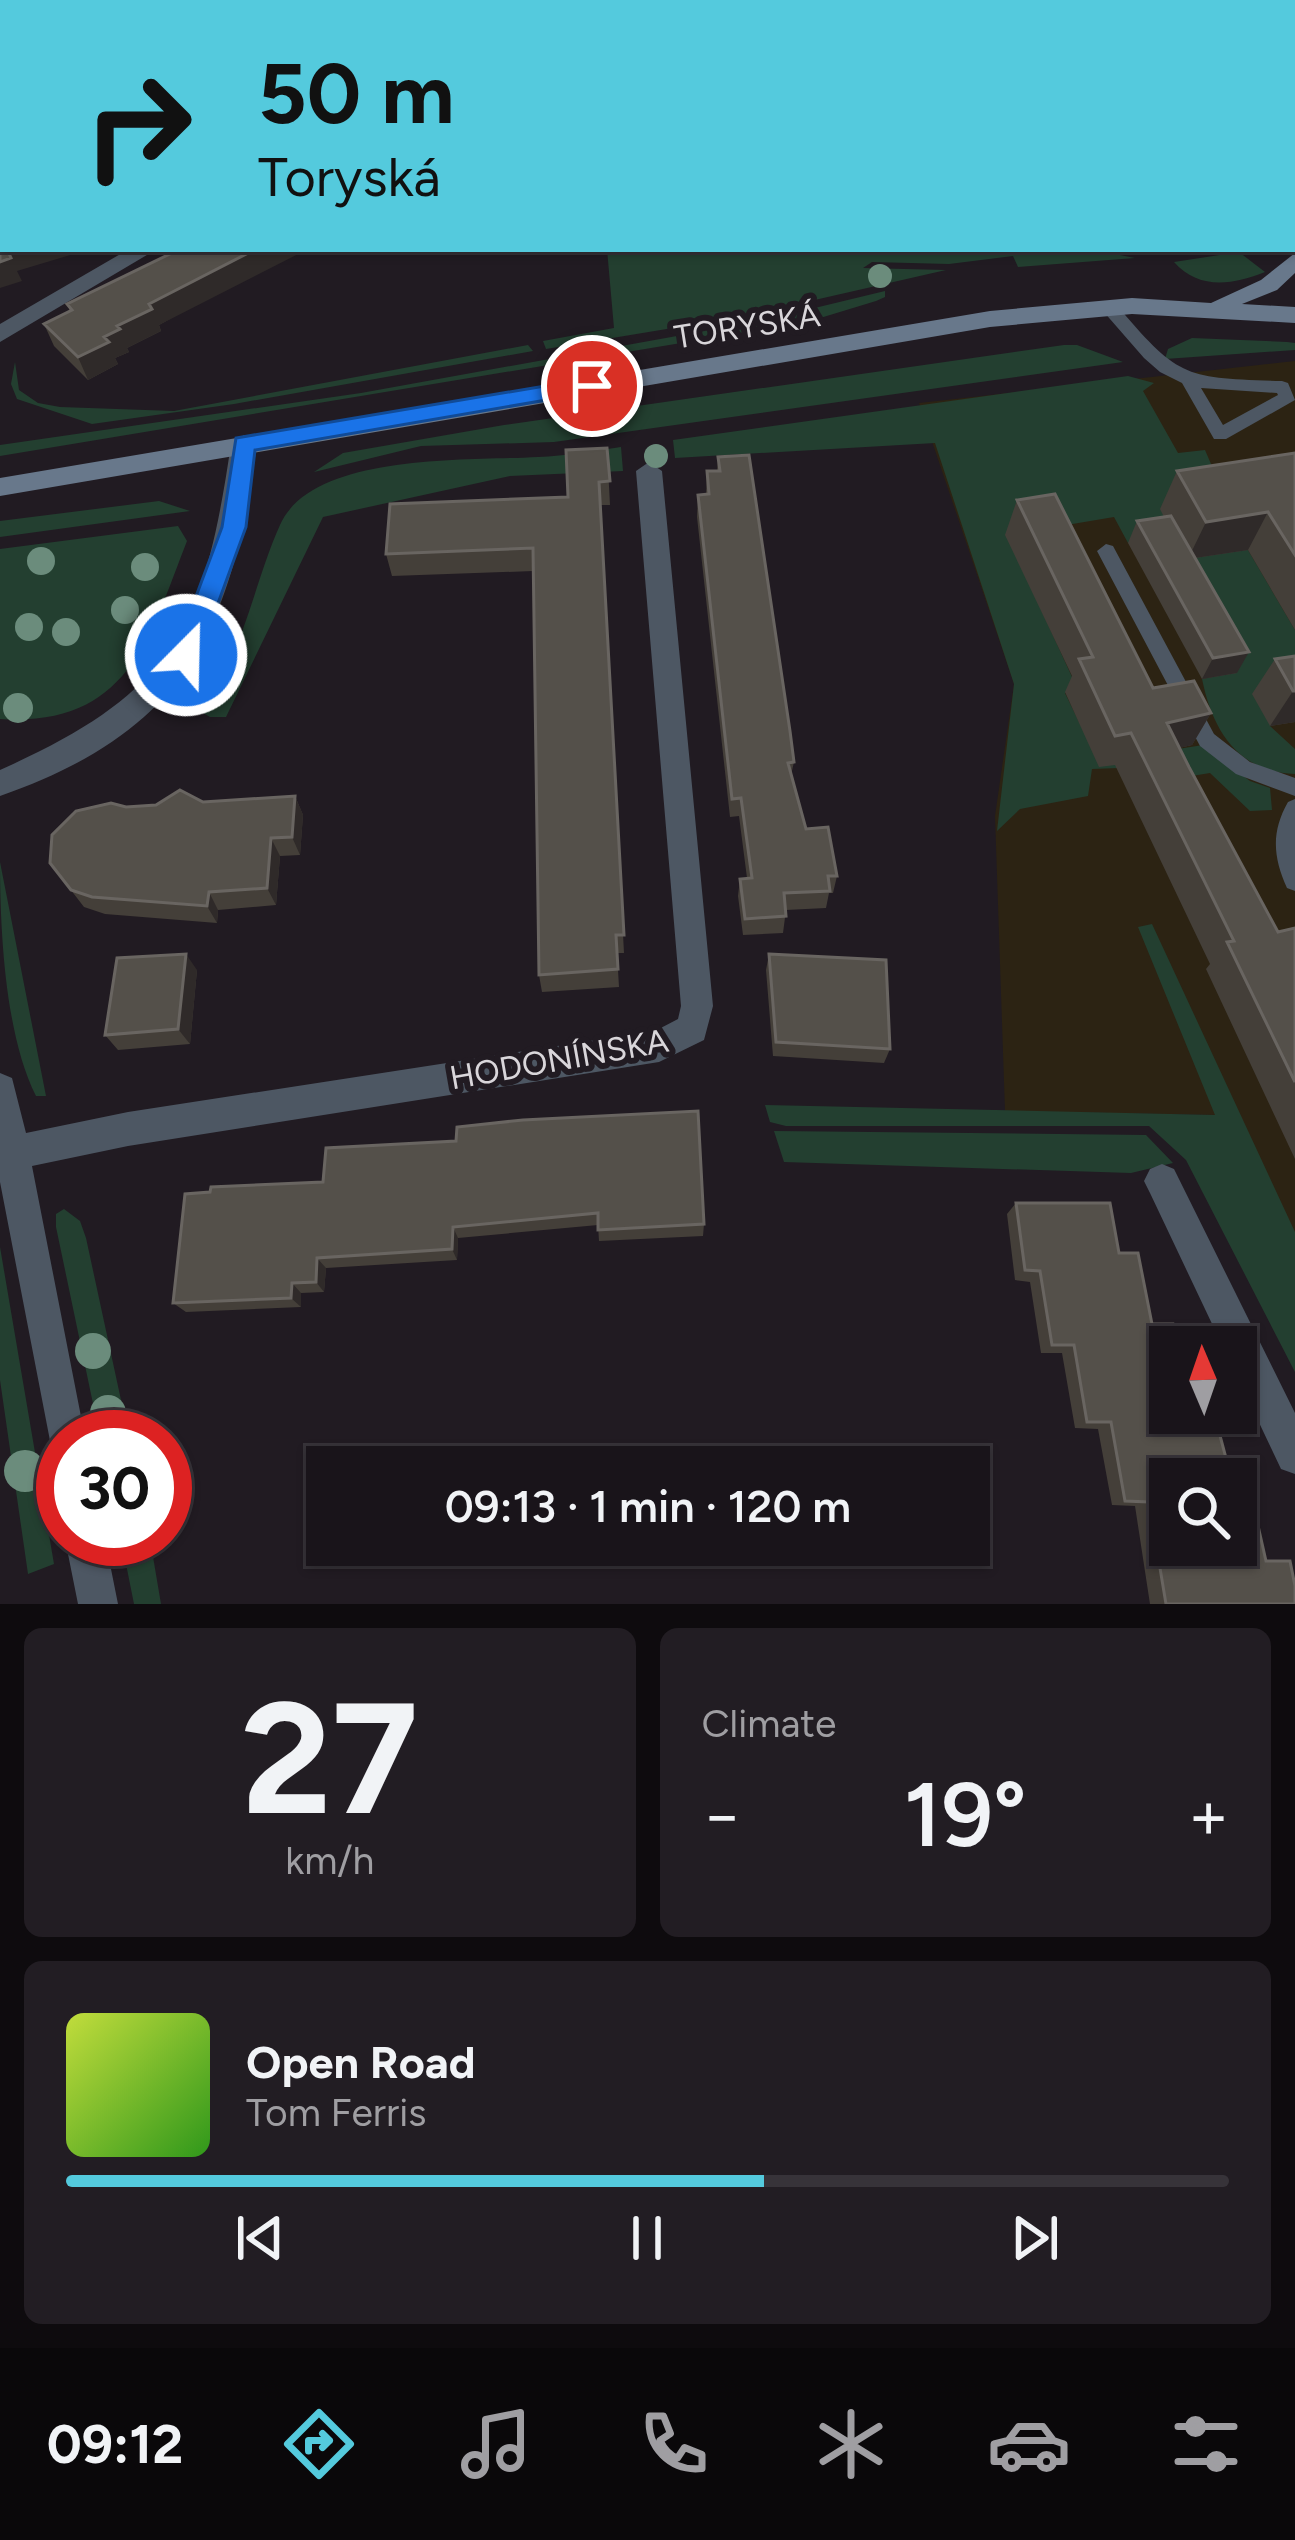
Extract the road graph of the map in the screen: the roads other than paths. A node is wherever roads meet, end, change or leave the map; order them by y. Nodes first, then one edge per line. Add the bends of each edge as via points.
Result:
1 (141, 252) edge
2 (1295, 260) edge
3 (1109, 307) junction
4 (1211, 308) junction
5 (1295, 315) edge
6 (0, 334) edge
7 (1190, 384) junction
8 (244, 444) junction
9 (649, 471) dead end
10 (0, 487) edge
11 (1106, 551) dead end
12 (0, 783) edge
13 (1295, 787) edge
14 (1295, 808) edge
15 (1295, 880) edge
16 (0, 1089) edge
17 (6, 1154) edge
18 (1162, 1181) dead end
19 (60, 1410) edge
20 (1295, 1456) edge
21 (90, 1566) edge
22 (98, 1604) edge

1 - 6 street
2 - 4 street via 1269,285
3 - 4 street, TORYSKÁ
3 - 7 lane via 1157,366
3 - 8 street, TORYSKÁ via 970,322
4 - 5 street, TORYSKÁ
7 - 7 lane via 1220,434 1288,397 1282,387
8 - 10 street, TORYSKÁ
8 - 12 street via 226,554 173,675 102,736
9 - 17 street, HODONÍNSKA via 697,1006 692,1029 659,1046
11 - 13 lane via 1207,740 1243,768
14 - 15 lane via 1286,843
16 - 17 street
17 - 19 street
18 - 20 street
21 - 22 street

